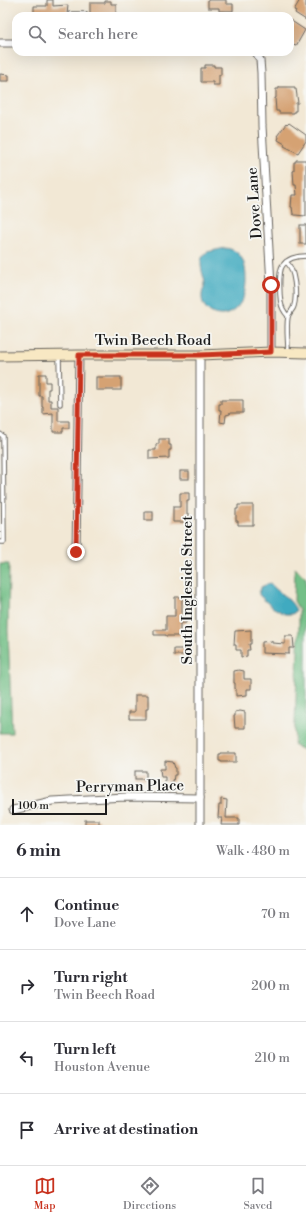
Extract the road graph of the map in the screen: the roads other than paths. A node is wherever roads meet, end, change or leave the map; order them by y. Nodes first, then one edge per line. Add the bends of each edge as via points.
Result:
1 (0, 43) edge
2 (12, 43) edge
3 (258, 56) edge
4 (306, 256) edge
5 (286, 262) junction
6 (288, 316) junction
7 (271, 352) junction
8 (288, 352) junction
9 (306, 353) edge
10 (58, 355) junction
11 (79, 355) junction
12 (200, 355) junction
13 (0, 356) edge
14 (60, 404) dead end
15 (0, 434) edge
16 (2, 492) edge
17 (2, 516) edge
18 (0, 542) edge
19 (76, 552) dead end
20 (200, 798) junction
21 (13, 810) dead end
22 (200, 825) edge

1 - 2 street
3 - 7 street, Dove Lane via 261,73 271,285
4 - 5 lane
5 - 6 lane via 281,268 280,296 282,308
5 - 6 lane via 290,264 295,295 294,306
6 - 8 lane
7 - 8 street, Twin Beech Road
7 - 12 street, Twin Beech Road
8 - 9 street, Twin Beech Road
10 - 11 street, Twin Beech Road
10 - 13 street, Twin Beech Road
10 - 14 lane
11 - 12 street, Twin Beech Road
11 - 19 street
12 - 20 street, South Ingleside Street
15 - 16 lane via 3,436
16 - 17 lane
17 - 18 lane via 4,542
20 - 21 street, Perryman Place via 52,801
20 - 22 street, South Ingleside Street

